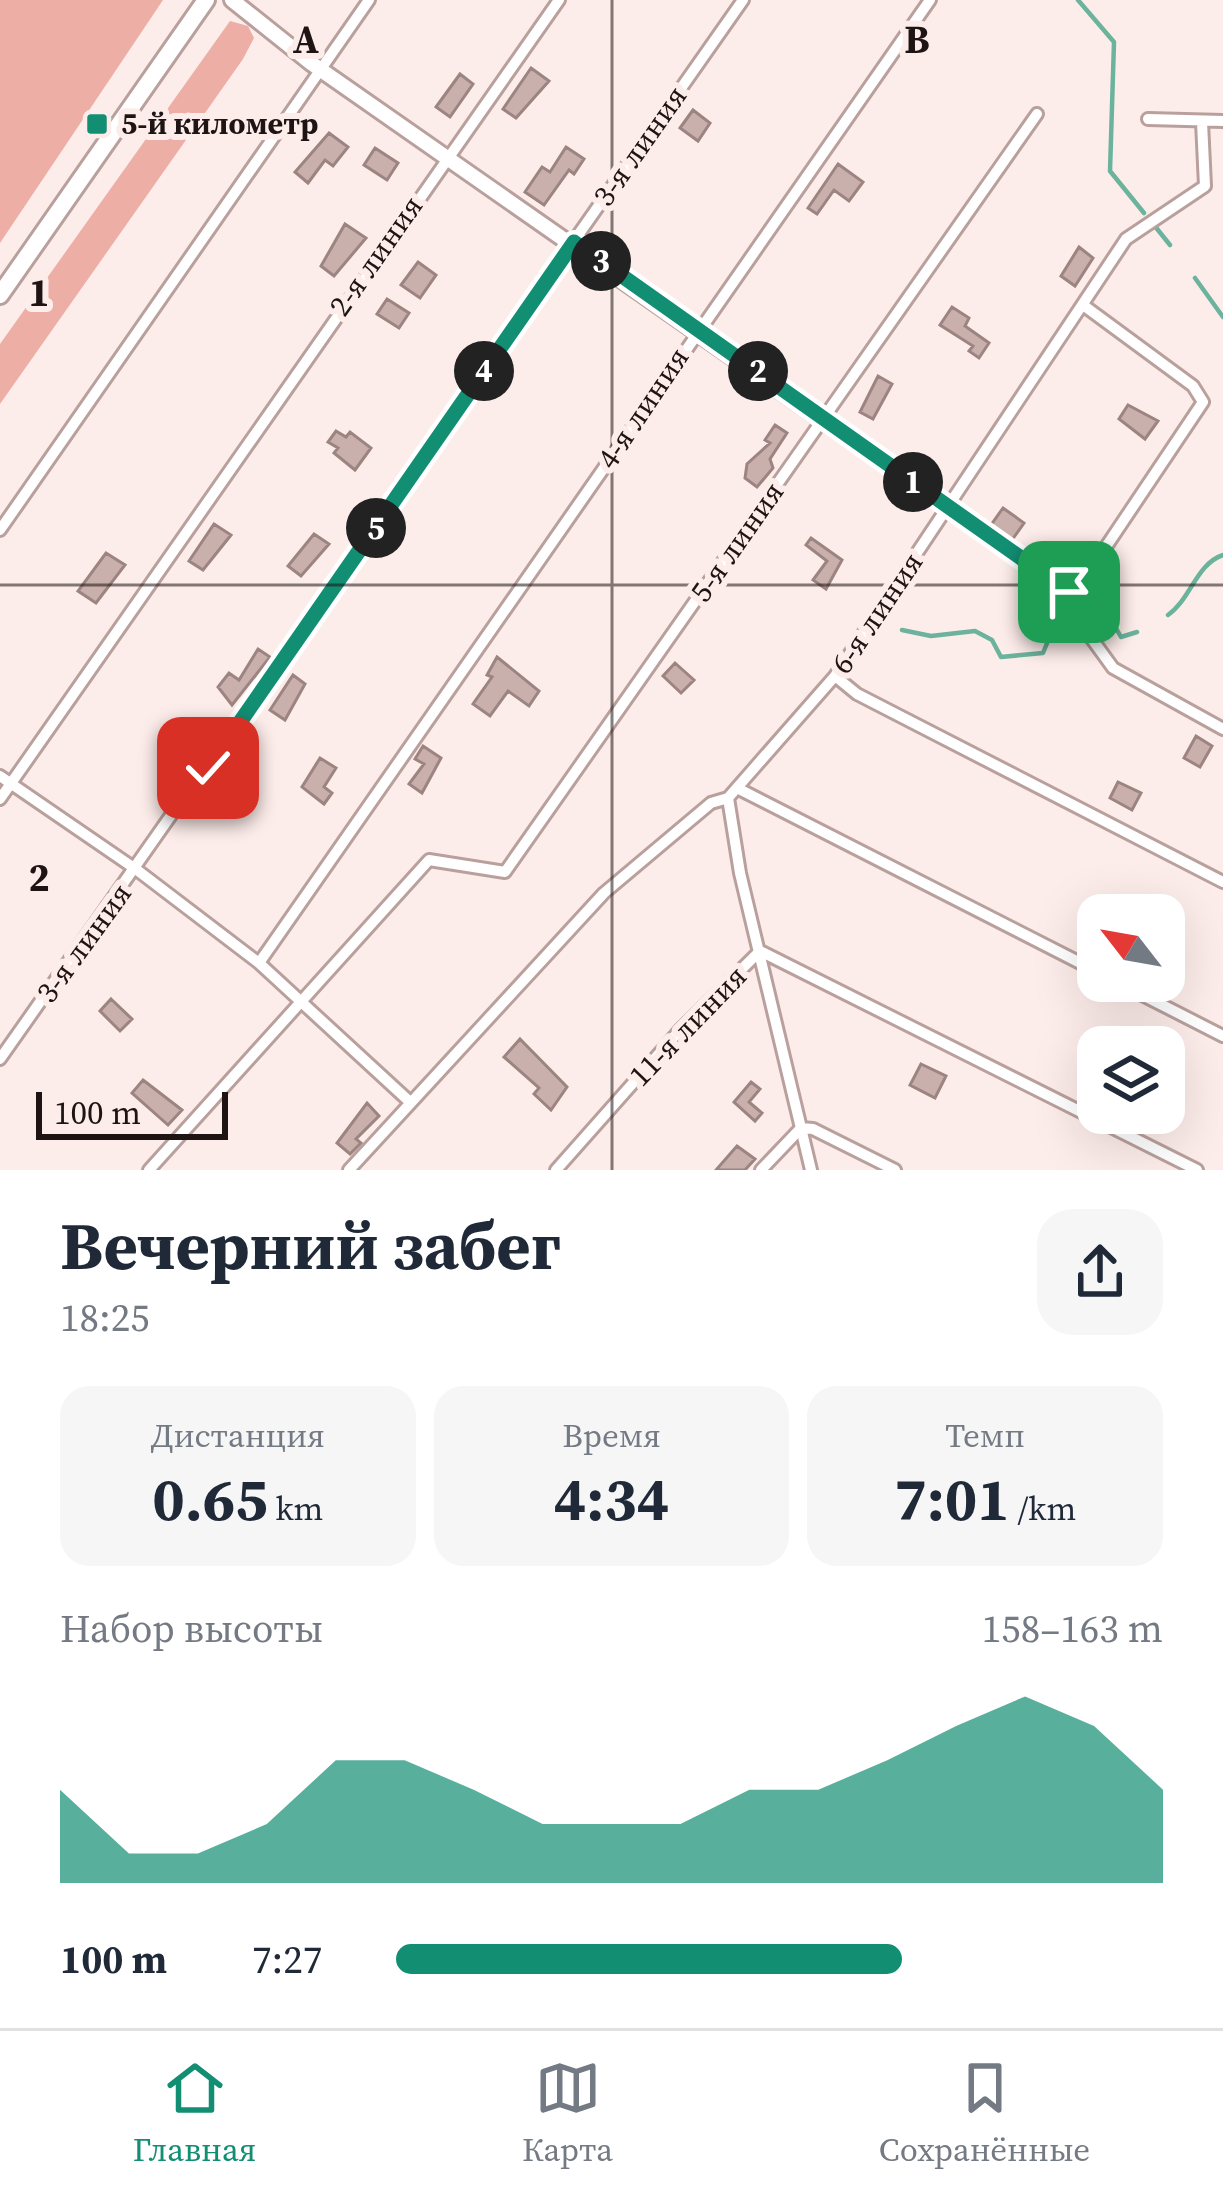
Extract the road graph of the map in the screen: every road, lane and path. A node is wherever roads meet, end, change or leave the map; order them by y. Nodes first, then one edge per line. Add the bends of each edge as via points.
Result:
1 (206, 0) edge
2 (232, 0) edge
3 (369, 0) edge
4 (559, 0) edge
5 (742, 0) edge
6 (930, 0) edge
7 (320, 68) junction
8 (1037, 115) dead end
9 (1148, 119) dead end
10 (1223, 121) edge
11 (1202, 122) junction
12 (447, 154) junction
13 (574, 242) junction
14 (0, 295) edge
15 (1083, 305) junction
16 (697, 328) junction
17 (824, 418) junction
18 (950, 508) junction
19 (0, 530) edge
20 (1069, 592) junction
21 (835, 676) junction
22 (1223, 729) edge
23 (6, 780) edge
24 (733, 793) junction
25 (0, 799) edge
26 (137, 870) junction
27 (1223, 882) edge
28 (760, 951) junction
29 (1077, 961) edge
30 (259, 963) junction
31 (299, 1000) junction
32 (1156, 1002) edge
33 (1223, 1036) edge
34 (0, 1059) edge
35 (410, 1102) junction
36 (801, 1128) junction
37 (149, 1170) edge
38 (349, 1170) edge
39 (556, 1170) edge
40 (761, 1170) edge
41 (811, 1170) edge
42 (895, 1170) edge
43 (1197, 1170) edge

1 - 14 main road
2 - 7 street
3 - 7 street
4 - 12 street, 2-я линия
5 - 13 street, 3-я линия
6 - 16 street, 4-я линия
7 - 12 street
7 - 19 street
8 - 17 street, 5-я линия
9 - 11 street
10 - 11 street
11 - 15 street, 6-я линия via 1205,186 1126,239
12 - 13 street
12 - 23 street, 2-я линия
13 - 16 street
13 - 26 street, 3-я линия
15 - 18 street, 6-я линия
15 - 20 street via 1193,386 1203,402
16 - 17 street
16 - 30 street, 4-я линия
17 - 18 street
17 - 31 street, 5-я линия via 505,872 429,860
18 - 20 street
18 - 21 street, 6-я линия
20 - 22 street via 1076,617 1113,668
21 - 24 street, 6-я линия
21 - 27 street
23 - 25 street
23 - 26 street
24 - 28 street
24 - 29 street
24 - 35 street, 6-я линия via 604,893
26 - 30 street
26 - 34 street, 3-я линия
28 - 36 street
28 - 39 street, 11-я линия
28 - 43 street, 11-я линия
30 - 31 street
31 - 35 street
31 - 37 street
32 - 33 street
35 - 38 street, 6-я линия
36 - 40 street
36 - 41 street
36 - 42 street

